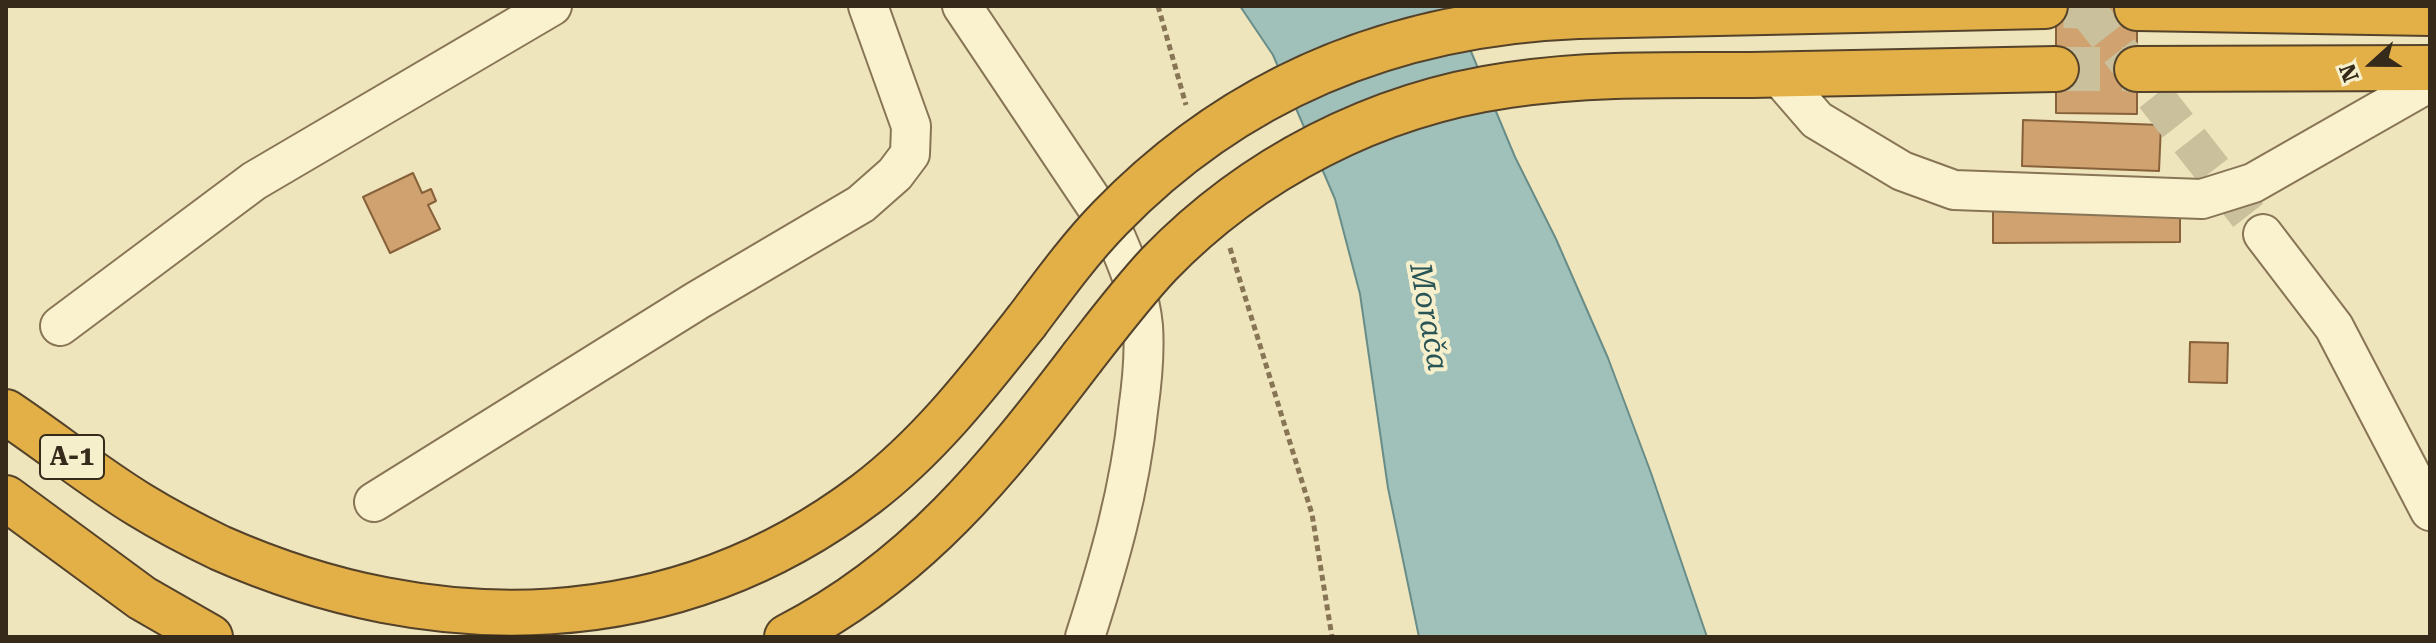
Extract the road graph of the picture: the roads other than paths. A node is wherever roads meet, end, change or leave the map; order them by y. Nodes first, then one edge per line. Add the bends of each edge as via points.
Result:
1 (552, 6) edge
2 (868, 6) edge
3 (962, 6) edge
4 (2045, 6) edge
5 (2137, 8) edge
6 (2430, 13) edge
7 (2430, 68) edge
8 (2056, 69) tunnel mouth
9 (2137, 69) tunnel mouth
10 (1765, 75) junction
11 (2430, 82) edge
12 (2263, 234) tunnel mouth
13 (60, 326) dead end
14 (6, 412) edge
15 (6, 498) edge
16 (374, 502) dead end
17 (2430, 511) edge
18 (210, 637) edge
19 (787, 637) edge
20 (1085, 637) edge

1 - 13 street via 254,181
2 - 16 street via 911,126 910,154 895,174 861,204
3 - 20 street via 1114,233 1132,272 1143,324 1133,457 1113,549
4 - 14 highway, A-1, bridge via 1540,17 1474,25 1383,47 1315,73 1225,123 1156,175 1088,242 927,440 843,511 744,566 627,603 514,616 394,606 326,589 222,549 136,503
5 - 6 highway
7 - 9 highway
8 - 10 highway
10 - 11 street via 1817,120 1902,171 1954,190 2202,199 2253,183
10 - 19 highway, bridge via 1640,75 1510,85 1439,99 1357,127 1279,167 1202,224 1142,283 977,489 934,534 865,590
12 - 17 street via 2334,327
15 - 18 highway, A-1 via 142,598

